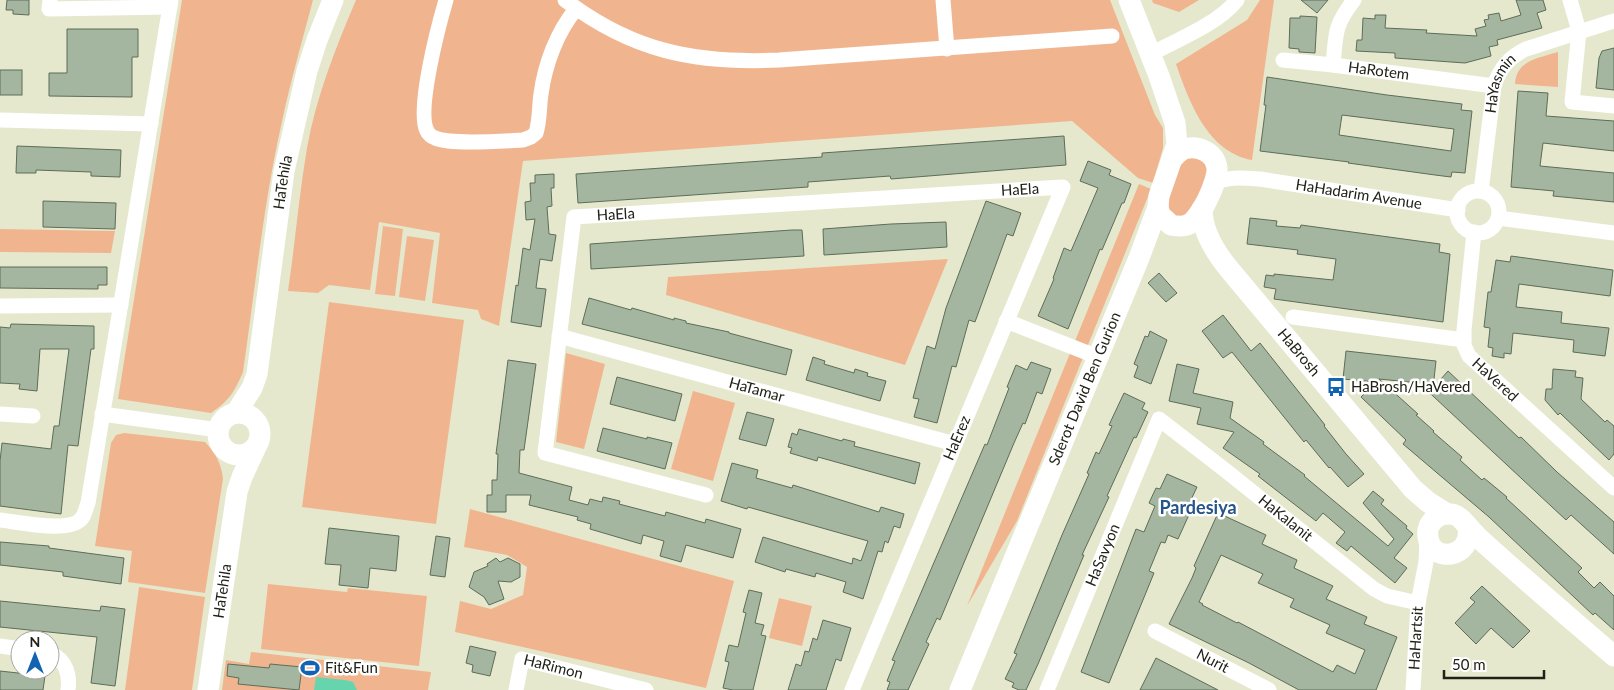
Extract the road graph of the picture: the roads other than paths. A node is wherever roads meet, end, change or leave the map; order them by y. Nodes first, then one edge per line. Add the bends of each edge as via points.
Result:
1 (50, 0) edge
2 (446, 0) edge
3 (943, 0) edge
4 (1129, 0) edge
5 (1237, 0) edge
6 (1354, 0) edge
7 (1570, 0) edge
8 (171, 3) edge
9 (330, 4) edge
10 (570, 4) edge
11 (1614, 21) edge
12 (1579, 31) junction
13 (1112, 36) dead end
14 (947, 49) junction
15 (1151, 54) junction
16 (1283, 60) dead end
17 (1333, 65) junction
18 (1494, 86) junction
19 (1614, 106) edge
20 (0, 120) edge
21 (1176, 123) junction
22 (151, 124) junction
23 (1205, 152) junction
24 (1172, 159) junction
25 (1260, 179) junction
26 (1213, 184) junction
27 (1063, 187) joint
28 (1481, 191) junction
29 (1158, 207) junction
30 (1202, 209) junction
31 (1458, 210) junction
32 (1498, 218) junction
33 (1182, 226) junction
34 (1474, 232) junction
35 (1614, 233) edge
36 (1139, 258) junction
37 (1223, 263) junction
38 (121, 305) junction
39 (0, 306) edge
40 (1293, 317) dead end
41 (1006, 321) junction
42 (559, 336) junction
43 (1464, 340) junction
44 (1098, 357) junction
45 (260, 358) junction
46 (236, 413) junction
47 (0, 414) edge
48 (102, 414) junction
49 (33, 416) dead end
50 (1159, 419) joint
51 (259, 427) junction
52 (218, 430) junction
53 (955, 444) junction
54 (254, 449) junction
55 (228, 452) junction
56 (1614, 488) edge
57 (1414, 489) junction
58 (238, 492) junction
59 (706, 494) dead end
60 (1447, 514) junction
61 (1031, 518) junction
62 (0, 520) edge
63 (1468, 528) junction
64 (1428, 533) junction
65 (1454, 553) junction
66 (1496, 554) junction
67 (1422, 585) junction
68 (1418, 604) junction
69 (1155, 631) dead end
70 (1614, 656) edge
71 (60, 661) edge
72 (68, 690) edge
73 (208, 690) edge
74 (516, 690) edge
75 (646, 690) edge
76 (852, 690) edge
77 (949, 690) edge
78 (960, 690) edge
79 (1047, 690) edge
80 (1270, 690) edge
81 (1413, 690) edge

1 - 8 street via 50,9
2 - 10 street via 431,61 424,122 427,132 434,138 448,141 523,140 536,133 546,69 568,19
3 - 14 street
4 - 15 street
5 - 15 street via 1210,22
6 - 17 street, HaRotem via 1337,26
7 - 12 street
8 - 22 street
9 - 45 street, HaTehila via 307,71 284,171
10 - 14 street via 614,32 645,45 716,60 771,61
11 - 12 street, HaYasmin
12 - 18 street, HaYasmin via 1516,54 1505,63
12 - 19 street via 1572,102
13 - 14 street
15 - 21 street
16 - 17 street
17 - 18 street, HaRotem
18 - 28 street, HaYasmin
20 - 22 street
21 - 23 street via 1188,141
21 - 24 street via 1177,144
22 - 38 street
23 - 24 street via 1184,149
23 - 25 street, HaHadarim Avenue via 1228,167
23 - 26 street via 1217,169
24 - 29 street
25 - 26 street, HaHadarim Avenue via 1232,178
25 - 31 street, HaHadarim Avenue
26 - 30 street
27 - 41 street, HaErez
27 - 42 street, HaEla via 574,217
28 - 31 street via 1463,198
28 - 32 street via 1496,201
29 - 33 street via 1165,221
29 - 36 street, Sderot David Ben Gurion
30 - 33 street via 1199,216
30 - 37 street, HaBrosh via 1202,223
31 - 34 street via 1460,222
32 - 34 street via 1491,228
32 - 35 street
33 - 36 street, Sderot David Ben Gurion via 1155,240
33 - 37 street, HaBrosh
34 - 43 street, HaVered
36 - 44 street, Sderot David Ben Gurion
37 - 57 street, HaBrosh
38 - 39 street
38 - 48 street
40 - 43 street
41 - 44 street
41 - 53 street, HaErez
42 - 53 street, HaTamar
42 - 59 street, HaEla via 544,453
43 - 56 street, HaVered via 1469,356 1479,367
44 - 61 street, Sderot David Ben Gurion
45 - 46 street, HaTehila via 252,388
45 - 51 street, HaTehila
46 - 51 street via 250,416
46 - 52 street via 223,420
47 - 49 street
48 - 52 street
48 - 62 street via 88,503 82,519 74,525 60,527
50 - 68 street, HaKalanit via 1374,588 1387,596
50 - 79 street, HaSavyon
51 - 54 street via 259,442
52 - 55 street via 222,448
53 - 76 street, HaErez
54 - 55 street via 242,455
54 - 58 street, HaTehila
55 - 58 street, HaTehila
57 - 60 street, HaBrosh
57 - 64 street, HaBrosh via 1426,514
58 - 73 street, HaTehila
60 - 63 street via 1460,517
60 - 64 street via 1435,518
61 - 77 street, Sderot David Ben Gurion via 976,617
61 - 78 street, Sderot David Ben Gurion
63 - 65 street via 1468,541
63 - 66 street
64 - 65 street via 1433,548 1441,554
64 - 67 street, HaHartsit
65 - 66 street via 1484,551
65 - 67 street, HaHartsit via 1436,564
66 - 70 street
67 - 68 street, HaHartsit
68 - 81 street, HaHartsit
69 - 80 street, Nurit
71 - 72 street via 66,666
74 - 75 street, HaRimon via 522,659

